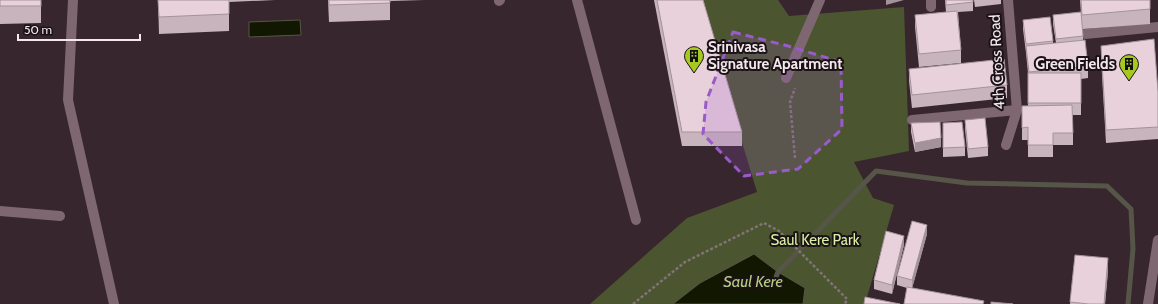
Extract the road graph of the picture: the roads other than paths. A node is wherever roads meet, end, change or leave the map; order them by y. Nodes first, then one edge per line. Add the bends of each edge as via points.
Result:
1 (73, 0) edge
2 (577, 0) edge
3 (820, 0) edge
4 (1008, 0) edge
5 (1158, 27) edge
6 (1085, 34) dead end
7 (786, 78) dead end
8 (1017, 110) junction
9 (912, 120) dead end
10 (1006, 145) dead end
11 (0, 211) edge
12 (60, 216) dead end
13 (636, 220) dead end
14 (1158, 243) edge
15 (114, 304) edge
16 (1148, 304) edge

1 - 15 street via 68,100
2 - 13 street
3 - 7 street
4 - 8 street, 4th Cross Road
5 - 6 street
8 - 9 street
8 - 10 street, 4th Cross Road
11 - 12 street
14 - 16 street

